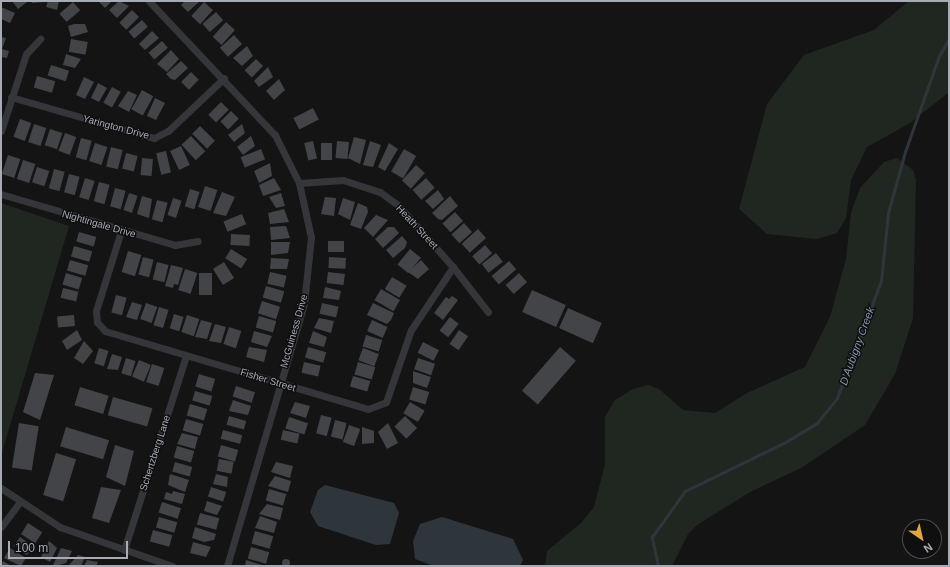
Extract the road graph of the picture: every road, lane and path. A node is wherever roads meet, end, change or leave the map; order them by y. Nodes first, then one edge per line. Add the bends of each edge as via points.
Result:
1 (149, 1) edge
2 (40, 39) dead end
3 (224, 78) junction
4 (11, 97) junction
5 (1, 132) edge
6 (299, 183) junction
7 (1, 194) edge
8 (121, 231) junction
9 (198, 241) dead end
10 (453, 266) junction
11 (488, 312) dead end
12 (186, 356) junction
13 (278, 384) junction
14 (1, 488) edge
15 (20, 502) junction
16 (1, 527) edge
17 (124, 550) junction
18 (172, 566) edge
19 (227, 566) edge

1 - 3 street, McGuiness Drive
2 - 4 street via 26,54
3 - 4 street, Yarington Drive via 168,131 154,138
3 - 6 street, McGuiness Drive via 275,135
4 - 5 street
6 - 10 street, Heath Street via 344,180 380,192 399,206
6 - 13 street, McGuiness Drive via 308,215 311,260 304,304
7 - 8 street, Nightingale Drive
8 - 9 street, Nightingale Drive via 175,245
8 - 12 street, Fisher Street via 96,311 97,322 105,331
10 - 11 street, Heath Street
10 - 13 street, Fisher Street via 411,330 389,396 381,406 368,409
12 - 13 street, Fisher Street
12 - 17 street, Schertzberg Lane
13 - 19 street, McGuiness Drive
14 - 15 street
15 - 16 street
15 - 17 street via 60,526
17 - 18 street

